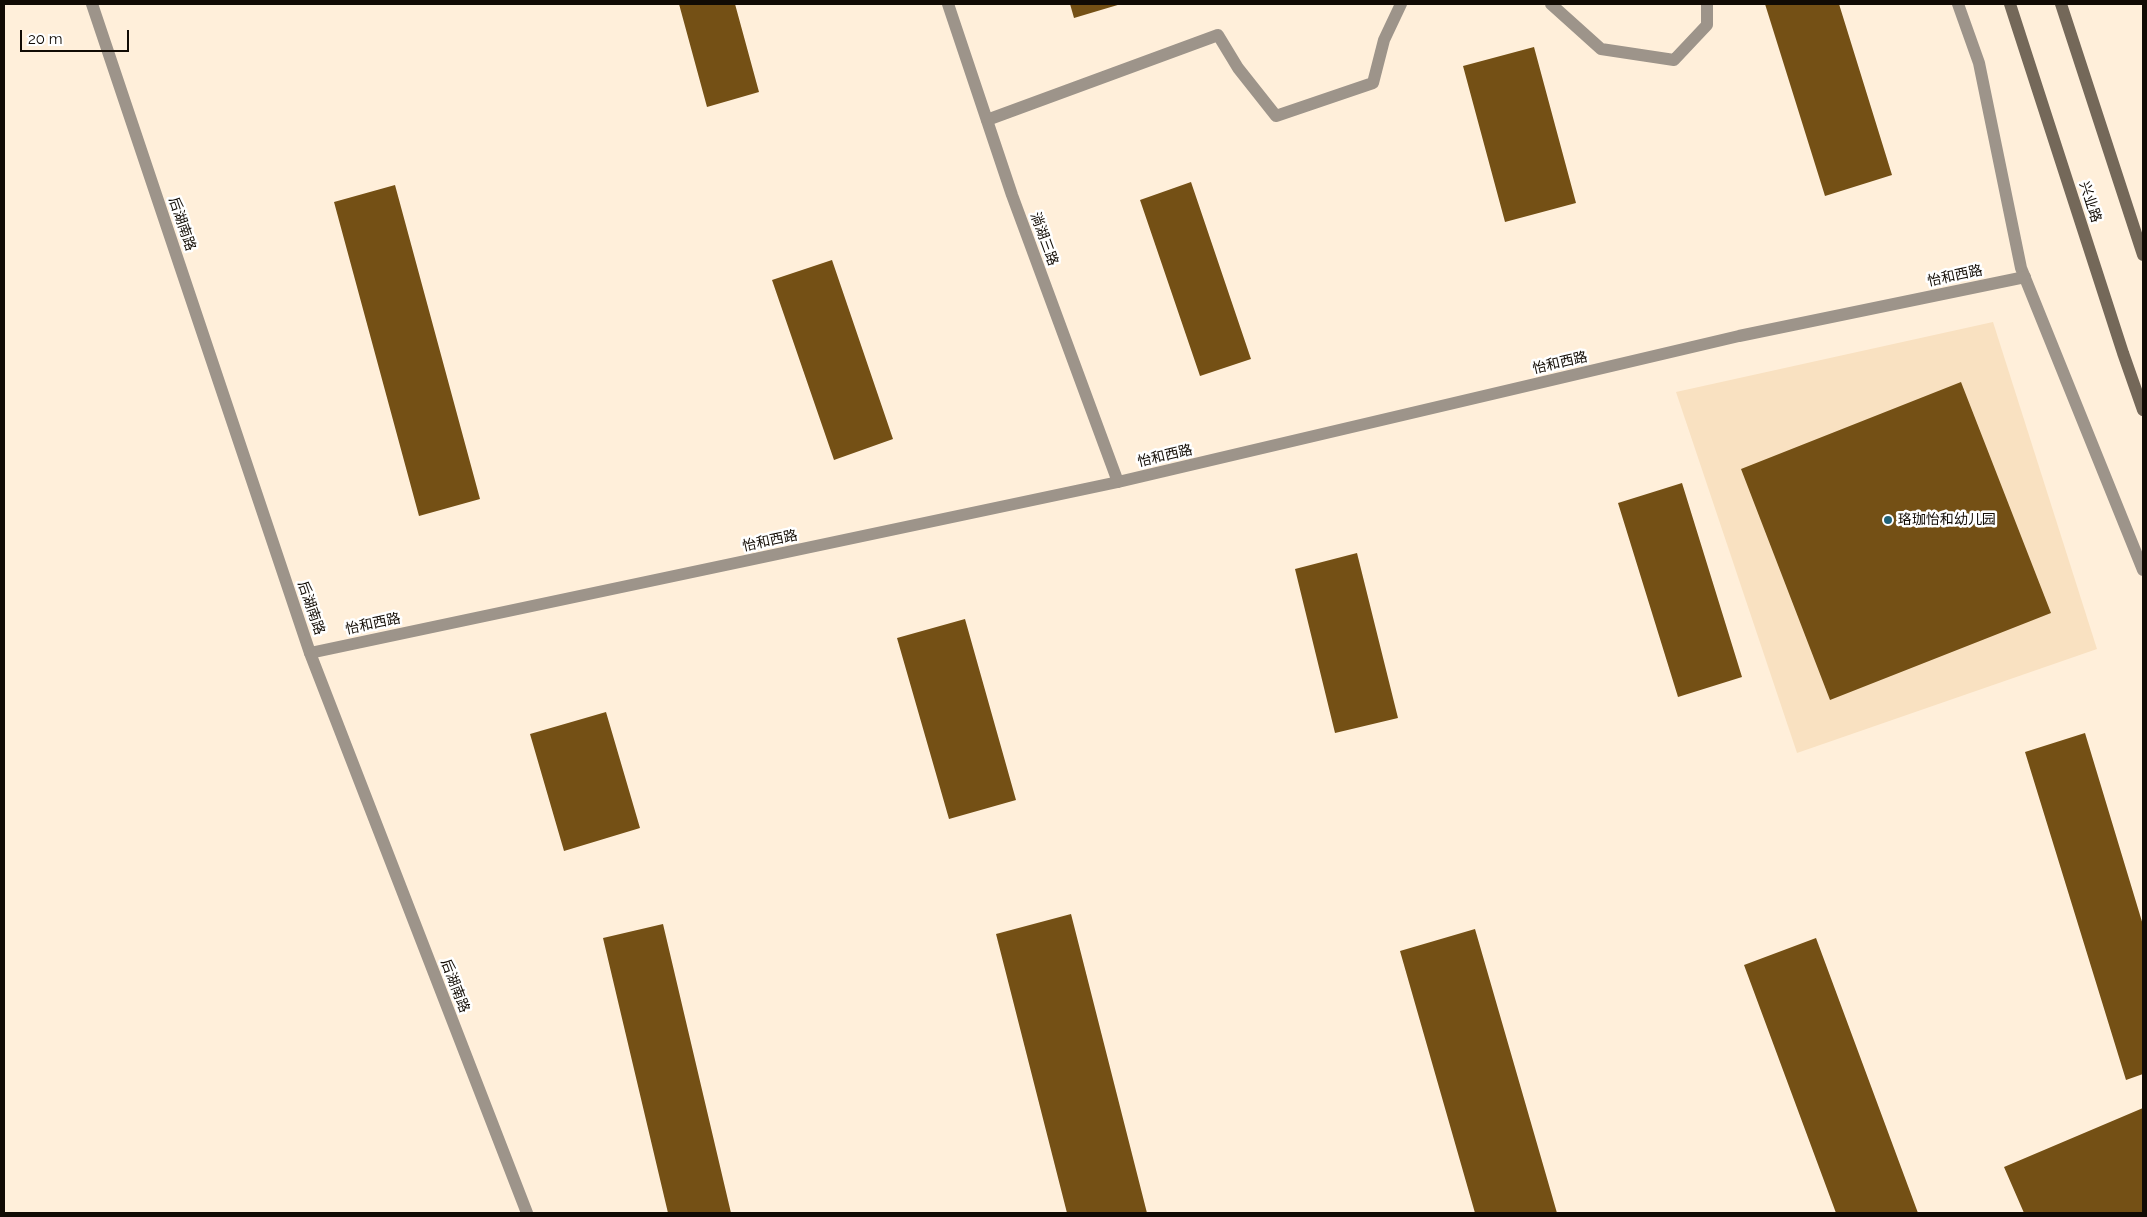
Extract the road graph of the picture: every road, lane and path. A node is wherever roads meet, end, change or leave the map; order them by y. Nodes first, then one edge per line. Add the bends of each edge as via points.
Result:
1 (92, 4) edge
2 (948, 4) edge
3 (1401, 4) edge
4 (1551, 4) edge
5 (1707, 4) edge
6 (1958, 4) edge
7 (2010, 4) edge
8 (2061, 4) edge
9 (987, 120) junction
10 (2143, 255) edge
11 (2025, 277) junction
12 (2143, 410) edge
13 (1118, 482) junction
14 (2143, 570) edge
15 (310, 653) junction
16 (527, 1213) edge

1 - 15 street, 后湖南路
2 - 9 street, 淌湖三路
3 - 9 street via 1384,40 1373,84 1276,116 1238,68 1218,35
4 - 5 street via 1601,49 1674,60 1707,25
6 - 11 street via 1979,63
7 - 12 main road, 兴业路
8 - 10 main road
9 - 13 street, 淌湖三路
11 - 13 street, 怡和西路 via 1739,336
11 - 14 street
13 - 15 street, 怡和西路
15 - 16 street, 后湖南路

